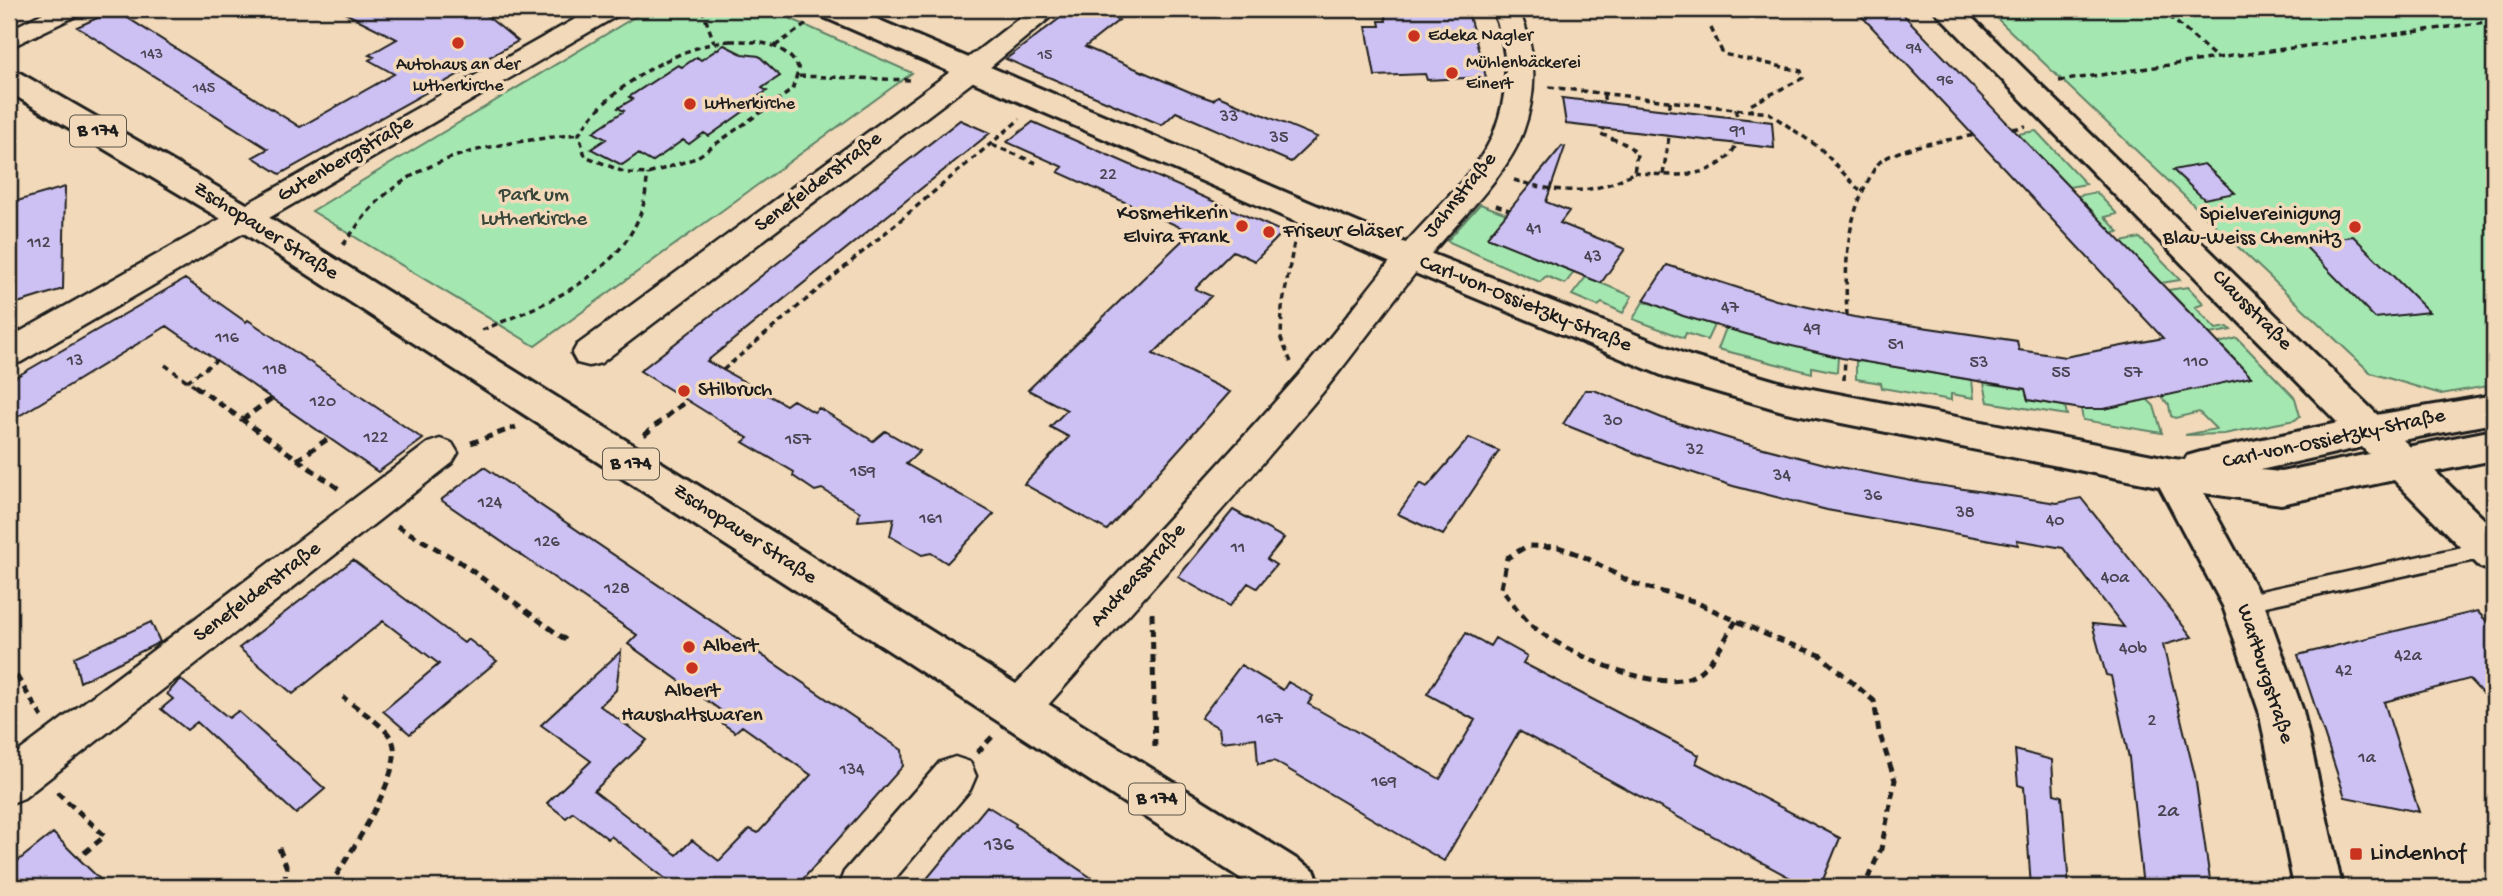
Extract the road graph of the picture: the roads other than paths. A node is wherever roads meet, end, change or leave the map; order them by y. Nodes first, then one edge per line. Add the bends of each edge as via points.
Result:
1 (71, 9) edge
2 (611, 9) edge
3 (1047, 9) edge
4 (1505, 9) edge
5 (1948, 9) edge
6 (824, 13) edge
7 (9, 40) edge
8 (962, 76) junction
9 (9, 79) edge
10 (245, 218) junction
11 (1410, 258) junction
12 (9, 353) edge
13 (589, 354) dead end
14 (2494, 409) edge
15 (2371, 431) junction
16 (2494, 445) edge
17 (440, 453) road end
18 (2402, 463) junction
19 (2173, 474) junction
20 (2492, 552) edge
21 (2243, 603) junction
22 (1018, 710) junction
23 (19, 776) edge
24 (955, 776) road end
25 (860, 887) edge
26 (1297, 887) edge
27 (2318, 887) edge

1 - 7 street
2 - 10 street, Gutenbergstraße
3 - 8 street, Senefelderstraße
4 - 11 street, Jahnstraße via 1520,58 1521,84 1508,134 1486,170
5 - 15 main road, Clausstraße
6 - 8 main road, Carl-von-Ossietzky-Straße
8 - 11 main road, Carl-von-Ossietzky-Straße
8 - 13 street, Senefelderstraße
9 - 10 main road, Zschopauer Straße / B 174
10 - 12 street, Gutenbergstraße
10 - 22 main road, Zschopauer Straße / B 174
11 - 19 main road, Carl-von-Ossietzky-Straße via 1679,367 1786,398
11 - 22 street, Andreasstraße via 1311,383
14 - 15 main road, Carl-von-Ossietzky-Straße
15 - 18 main road, Clausstraße
15 - 19 main road, Carl-von-Ossietzky-Straße
16 - 18 main road, Carl-von-Ossietzky-Straße
17 - 23 street, Senefelderstraße
18 - 19 main road, Carl-von-Ossietzky-Straße via 2281,488
18 - 20 main road, Clausstraße
19 - 21 main road, Wartburgstraße
20 - 21 lane
21 - 27 main road, Wartburgstraße via 2281,711
22 - 26 main road, Zschopauer Straße / B 174
24 - 25 street

